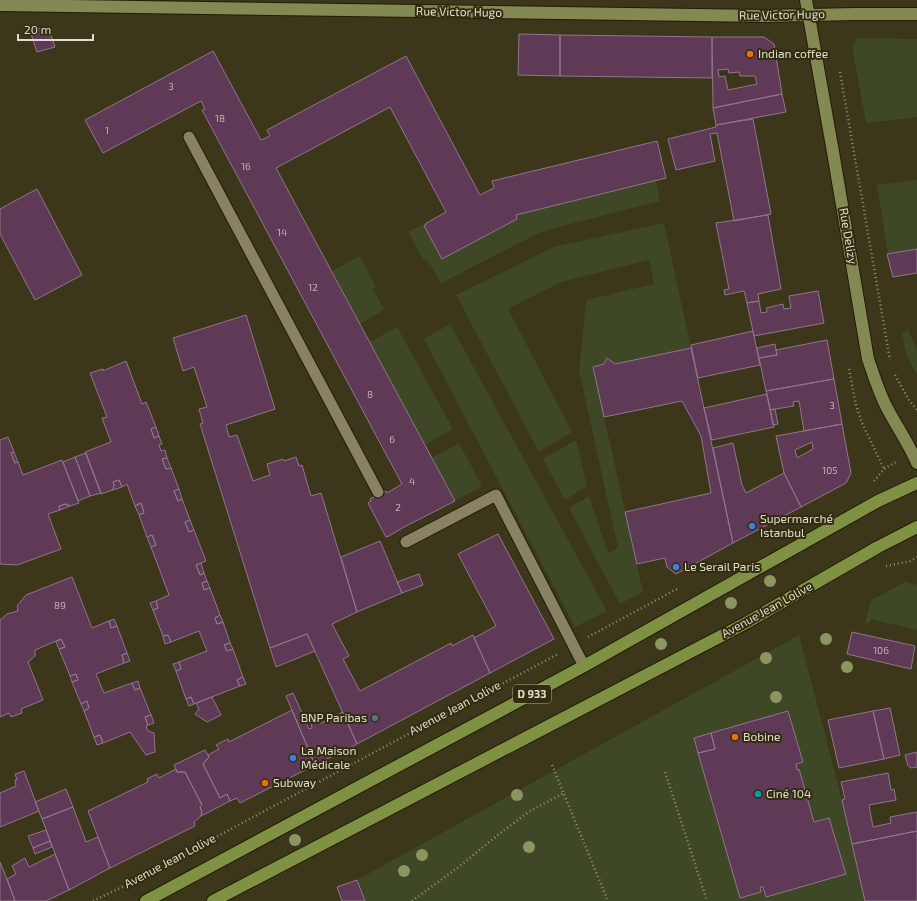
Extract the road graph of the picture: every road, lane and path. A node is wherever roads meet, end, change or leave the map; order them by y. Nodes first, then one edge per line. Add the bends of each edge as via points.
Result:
1 (806, 0) edge
2 (0, 5) edge
3 (808, 14) junction
4 (917, 14) edge
5 (840, 70) dead end
6 (189, 137) dead end
7 (890, 360) dead end
8 (895, 374) dead end
9 (917, 410) edge
10 (915, 458) edge
11 (917, 483) edge
12 (872, 484) dead end
13 (378, 492) dead end
14 (917, 527) edge
15 (406, 542) dead end
16 (684, 586) dead end
17 (573, 645) junction
18 (584, 666) junction
19 (552, 765) dead end
20 (665, 772) dead end
21 (564, 793) junction
22 (93, 901) edge
23 (146, 901) edge
24 (213, 901) edge
25 (412, 901) edge
26 (608, 901) edge
27 (707, 901) edge

1 - 3 street, Rue Delizy
2 - 3 street, Rue Victor Hugo
3 - 4 street, Rue Victor Hugo
3 - 10 street, Rue Delizy via 868,359 887,408
5 - 7 path
6 - 13 lane
8 - 9 path
10 - 12 path via 884,469
11 - 18 main road, Avenue Jean Lolive / D 933 via 859,512
14 - 24 main road, Avenue Jean Lolive via 739,626
15 - 17 lane via 496,495
16 - 17 path, Avenue Jean Lolive
17 - 18 lane
17 - 22 path, Avenue Jean Lolive
18 - 23 main road, Avenue Jean Lolive / D 933
19 - 21 path
20 - 27 path
21 - 25 path via 530,812 499,834
21 - 26 path

